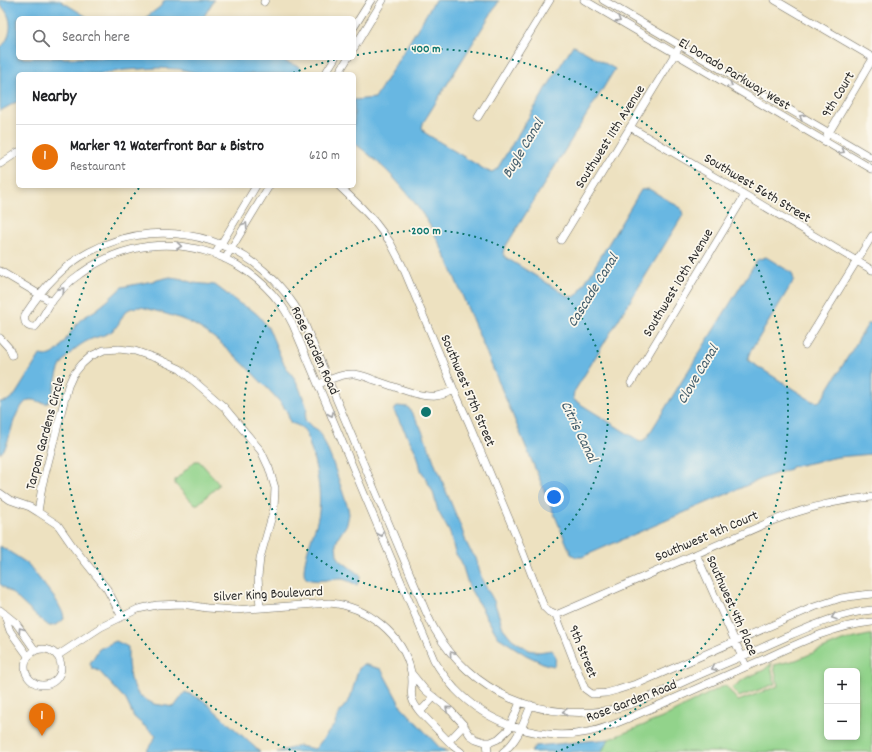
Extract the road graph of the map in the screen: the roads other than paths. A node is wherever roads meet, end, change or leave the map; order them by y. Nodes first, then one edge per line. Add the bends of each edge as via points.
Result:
1 (371, 0) edge
2 (383, 0) edge
3 (550, 0) edge
4 (584, 0) edge
5 (603, 0) edge
6 (775, 0) edge
7 (356, 24) edge
8 (356, 45) edge
9 (680, 46) junction
10 (676, 53) junction
11 (872, 59) edge
12 (334, 60) edge
13 (347, 60) edge
14 (326, 72) edge
15 (339, 72) edge
16 (478, 117) dead end
17 (630, 127) junction
18 (828, 133) junction
19 (824, 141) junction
20 (16, 153) edge
21 (872, 158) edge
22 (0, 164) edge
23 (872, 169) edge
24 (255, 188) edge
25 (268, 188) edge
26 (341, 188) edge
27 (745, 195) junction
28 (872, 236) edge
29 (561, 240) dead end
30 (221, 244) junction
31 (231, 248) junction
32 (215, 254) junction
33 (225, 259) junction
34 (857, 261) junction
35 (872, 270) edge
36 (0, 271) edge
37 (39, 294) junction
38 (52, 302) junction
39 (0, 338) edge
40 (806, 345) dead end
41 (12, 355) dead end
42 (328, 380) junction
43 (630, 383) dead end
44 (318, 384) junction
45 (454, 390) junction
46 (0, 493) edge
47 (872, 498) edge
48 (38, 512) junction
49 (696, 554) junction
50 (872, 594) edge
51 (260, 608) junction
52 (872, 610) edge
53 (2, 612) edge
54 (556, 614) junction
55 (122, 617) junction
56 (872, 622) edge
57 (735, 641) junction
58 (35, 650) junction
59 (28, 656) junction
60 (58, 656) junction
61 (742, 656) junction
62 (746, 666) junction
63 (412, 674) junction
64 (592, 694) joint
65 (434, 697) junction
66 (520, 702) junction
67 (531, 705) junction
68 (420, 712) junction
69 (464, 725) junction
70 (511, 725) junction
71 (522, 729) junction
72 (449, 741) junction
73 (487, 742) junction
74 (462, 752) edge
75 (488, 752) edge
76 (502, 752) edge

1 - 7 street
2 - 8 street
3 - 16 street
4 -> 10 street, El Dorado Parkway West
5 - 9 street, El Dorado Parkway West
6 - 11 street
9 - 10 street, Southwest 11th Avenue
18 -> 9 street, El Dorado Parkway West
10 - 17 street, Southwest 11th Avenue
10 -> 19 street, El Dorado Parkway West
11 - 18 street, 9th Court
12 - 14 street
13 - 15 street
17 - 27 street, Southwest 56th Street
17 - 29 street, Southwest 11th Avenue
18 - 19 street, 9th Court
18 - 21 street, El Dorado Parkway West
19 -> 23 street, El Dorado Parkway West
20 - 22 street
24 - 30 street
31 -> 25 street
26 - 45 street, Southwest 57th Street via 384,234 402,265
27 - 34 street, Southwest 56th Street
27 - 43 street, Southwest 10th Avenue
28 - 34 street
30 - 31 street, Rose Garden Road
30 - 32 street
30 - 37 street, Rose Garden Road via 197,236 174,233 127,237 79,257
31 - 33 street
31 - 42 street, Rose Garden Road via 259,266 289,296 303,320
32 - 33 street, Rose Garden Road
38 -> 32 street, Rose Garden Road via 63,288 80,274 104,259 125,251 153,245 170,245
33 - 44 street, Rose Garden Road via 243,268 279,302 293,325
34 - 35 street, Southwest 56th Street
34 - 40 street
36 - 37 street
37 - 38 street
37 - 38 street, Rose Garden Road via 25,315 24,321 28,326 34,327
39 - 41 street
42 - 44 street
42 - 45 street via 353,374 425,396 444,395
66 -> 42 street, Rose Garden Road via 472,674 452,654 436,631
44 -> 70 street, Rose Garden Road via 434,660 465,698 485,713
45 - 54 street, Southwest 57th Street via 544,607
46 - 48 street, Tarpon Gardens Circle
47 - 49 street, Southwest 9th Court via 843,500 793,513
48 - 51 street, Tarpon Gardens Circle via 42,486 73,375 91,356 104,350 119,348 158,358 180,369 224,407 261,451 269,468 275,488 274,509 260,558
48 - 55 street, Tarpon Gardens Circle via 58,525 107,590
49 - 54 street, Southwest 9th Court
49 - 57 street, Southwest 4th Place
50 - 57 street, Rose Garden Road via 825,603
51 - 55 street, Silver King Boulevard via 235,610 182,604 157,605
51 - 63 street, Silver King Boulevard via 329,603 359,610 394,637
52 -> 61 street, Rose Garden Road via 837,616 817,623
58 -> 53 street via 16,623
53 - 59 street via 10,631
54 - 64 street, 9th Street via 585,689
55 - 60 street, Silver King Boulevard
56 - 62 street, Rose Garden Road via 849,625 827,632
57 - 61 street, Southwest 4th Place
57 - 64 street, Rose Garden Road via 633,685 606,693
58 - 59 street
58 - 60 street via 47,649
59 - 60 street via 24,672 30,681 40,686 52,684 59,676 61,666
61 - 62 street, Southwest 4th Place
61 -> 67 street, Rose Garden Road via 636,702 613,709 566,712
62 - 71 street, Rose Garden Road via 645,711 595,730 562,735
63 - 65 street, Silver King Boulevard
63 - 68 street, Silver King Boulevard via 411,697
65 - 68 street
69 -> 65 street, Silver King Boulevard
66 - 67 street, Rose Garden Road
66 - 70 street
67 - 71 street
68 - 72 street, Silver King Boulevard
69 - 72 street
69 - 73 street, Silver King Boulevard via 476,739
70 - 71 street, Rose Garden Road
70 - 73 street via 498,739
71 - 76 street via 512,744
72 - 74 street, Silver King Boulevard
73 - 75 street

